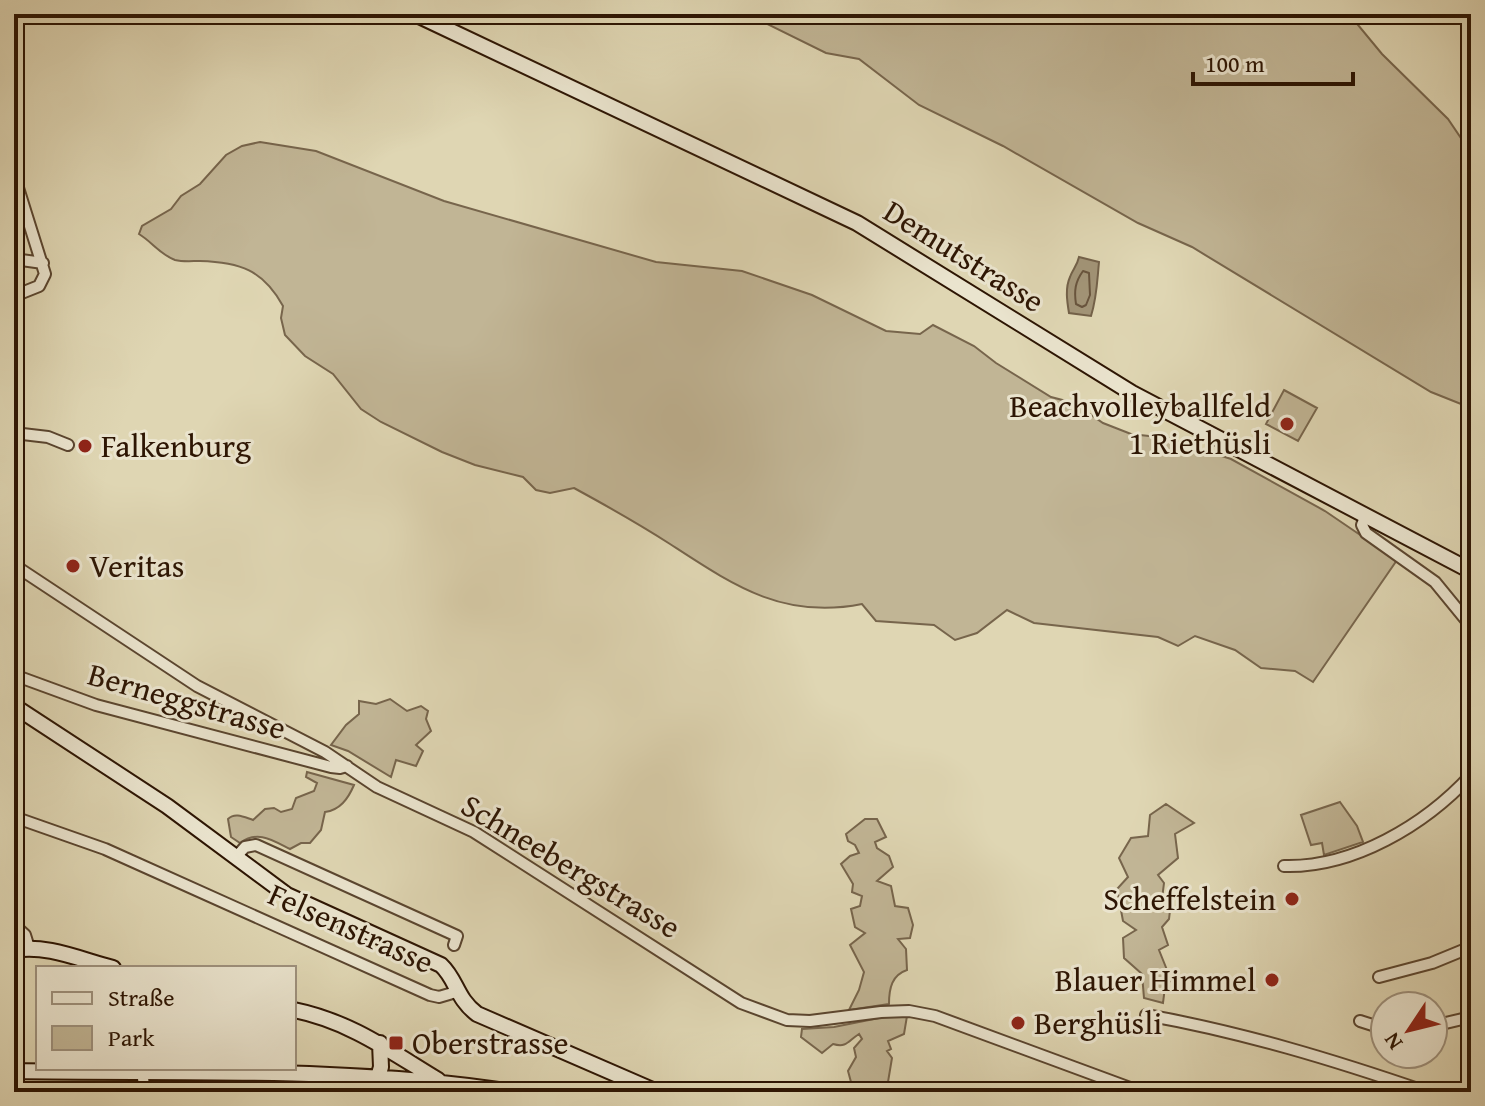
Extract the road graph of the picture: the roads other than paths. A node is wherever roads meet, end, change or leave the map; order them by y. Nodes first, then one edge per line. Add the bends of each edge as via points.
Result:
1 (415, 14) edge
2 (14, 175) edge
3 (14, 259) edge
4 (43, 263) junction
5 (14, 296) edge
6 (14, 433) edge
7 (68, 445) dead end
8 (1365, 517) junction
9 (14, 565) edge
10 (1471, 571) edge
11 (1471, 626) edge
12 (14, 675) edge
13 (14, 706) edge
14 (347, 766) junction
15 (1471, 775) edge
16 (14, 817) edge
17 (236, 857) junction
18 (1284, 866) dead end
19 (14, 925) edge
20 (454, 945) dead end
21 (1471, 947) edge
22 (22, 949) edge
23 (103, 966) edge
24 (1379, 977) dead end
25 (456, 992) junction
26 (296, 1010) edge
27 (1146, 1015) dead end
28 (1471, 1017) edge
29 (1360, 1021) dead end
30 (1449, 1022) edge
31 (1369, 1024) edge
32 (380, 1043) junction
33 (134, 1070) edge
34 (14, 1071) edge
35 (378, 1077) junction
36 (419, 1086) edge
37 (441, 1087) edge
38 (154, 1092) edge
39 (512, 1092) edge
40 (657, 1092) edge
41 (1141, 1092) edge
42 (1427, 1092) edge

1 - 8 street, Demutstrasse via 857,223 1111,381
2 - 4 street
3 - 4 street
4 - 5 street via 42,283
6 - 7 street
8 - 10 street, Demutstrasse
8 - 11 street via 1366,533 1435,582
9 - 14 street, Schneebergstrasse via 197,686
12 - 14 street, Berneggstrasse via 96,705 331,767
13 - 17 street
14 - 41 street, Schneebergstrasse via 377,787 474,832 751,1007 787,1020 909,1011 935,1016
15 - 18 street via 1428,814 1379,843 1322,862
16 - 25 street, Felsenstrasse via 105,849 430,995
17 - 20 street via 256,845 457,936
17 - 25 street via 302,903 441,965
19 - 22 street via 25,935
21 - 24 street
22 - 23 street
25 - 40 street, Felsenstrasse via 482,1017
26 - 32 street via 321,1015
27 - 42 street via 1308,1052
28 - 30 street
29 - 31 street
32 - 35 street
32 - 37 street
33 - 34 street
33 - 35 street
33 - 38 street
35 - 36 street
36 - 37 street
37 - 39 street

